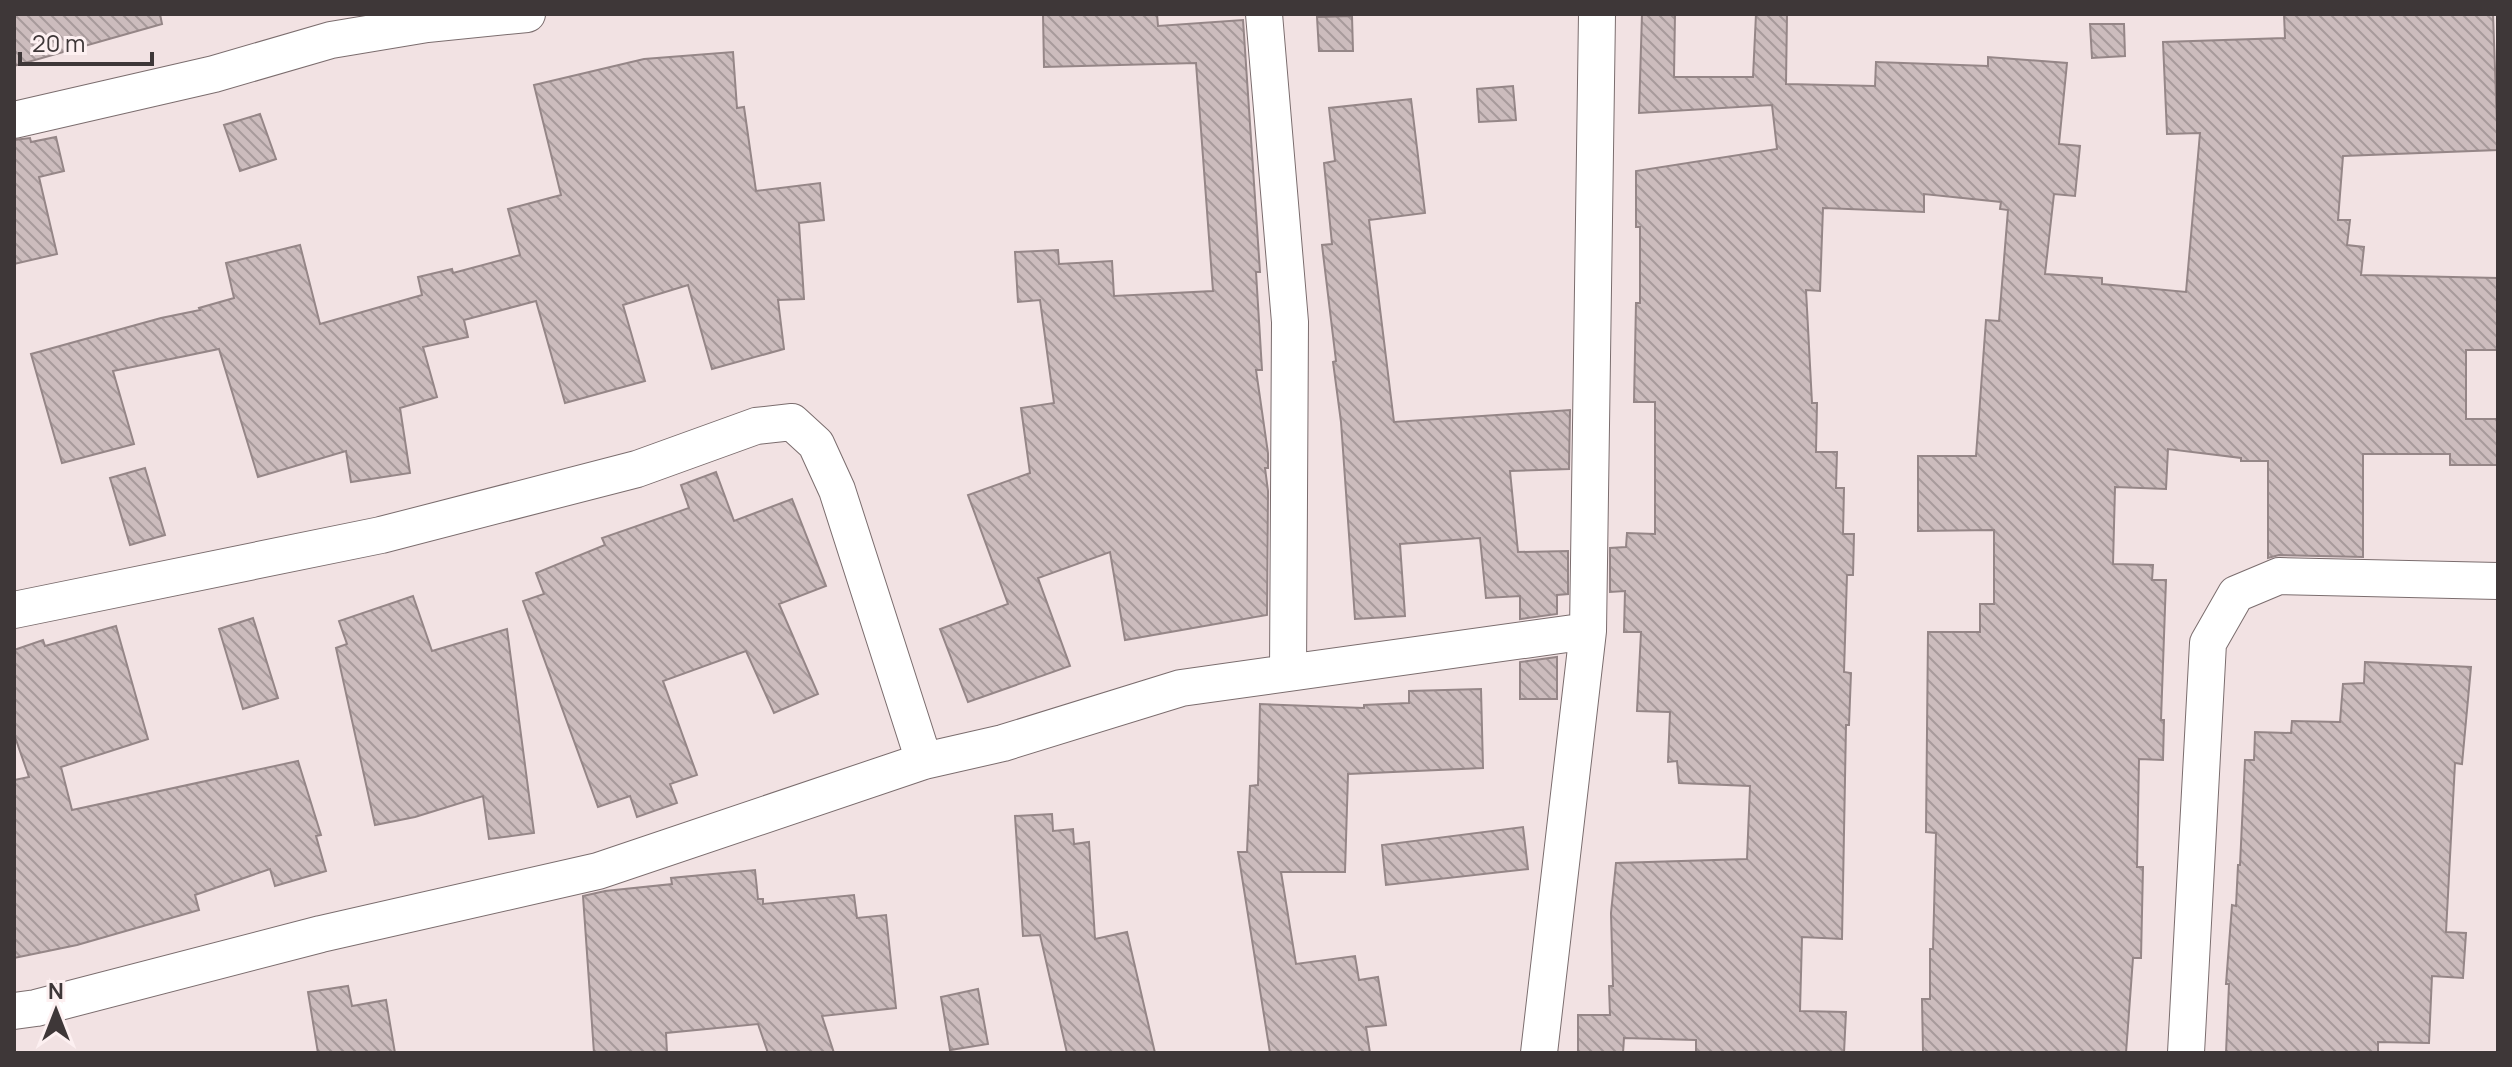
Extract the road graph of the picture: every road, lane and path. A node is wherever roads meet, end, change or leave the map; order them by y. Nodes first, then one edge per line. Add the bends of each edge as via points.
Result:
1 (527, 14) edge
2 (1264, 14) edge
3 (1597, 14) edge
4 (14, 120) edge
5 (2498, 581) edge
6 (14, 610) edge
7 (1588, 631) junction
8 (1288, 672) junction
9 (924, 761) junction
10 (14, 1011) edge
11 (1539, 1053) edge
12 (2186, 1053) edge

1 - 4 street via 331,40 214,74
2 - 8 street via 1290,322
3 - 7 street
5 - 12 street via 2279,576 2236,594 2208,643
6 - 9 street via 381,535 637,469 756,426 792,422 816,444 837,490
7 - 8 street
7 - 11 street
8 - 9 street via 1181,688 1003,743
9 - 10 street via 598,871

